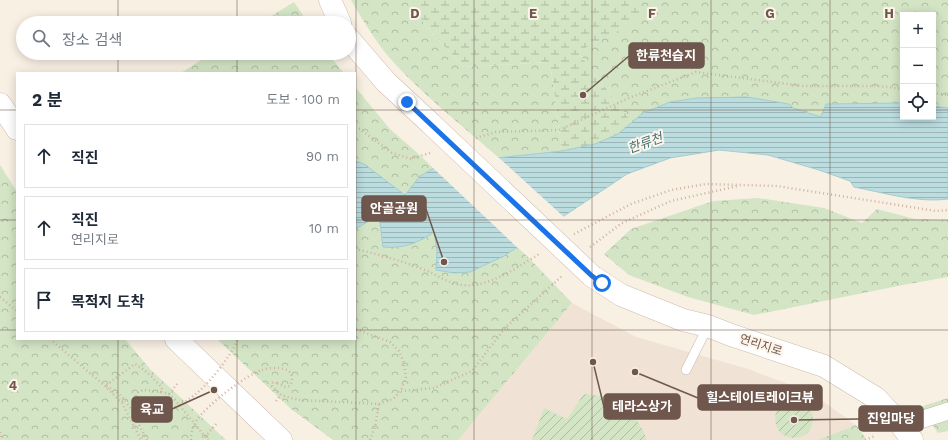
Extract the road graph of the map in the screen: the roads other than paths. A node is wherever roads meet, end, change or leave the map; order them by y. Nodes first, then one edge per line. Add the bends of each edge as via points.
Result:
1 (330, 0) edge
2 (337, 16) edge
3 (356, 47) edge
4 (0, 104) edge
5 (16, 128) edge
6 (708, 326) junction
7 (177, 340) edge
8 (686, 370) dead end
9 (948, 412) edge
10 (907, 433) edge
11 (281, 440) edge

1 - 2 street
3 - 6 street, 연리지로, bridge via 386,82 592,276 622,295 684,320
4 - 5 street
6 - 8 lane
6 - 10 street, 연리지로 via 824,366 876,398
7 - 11 street
9 - 10 street

